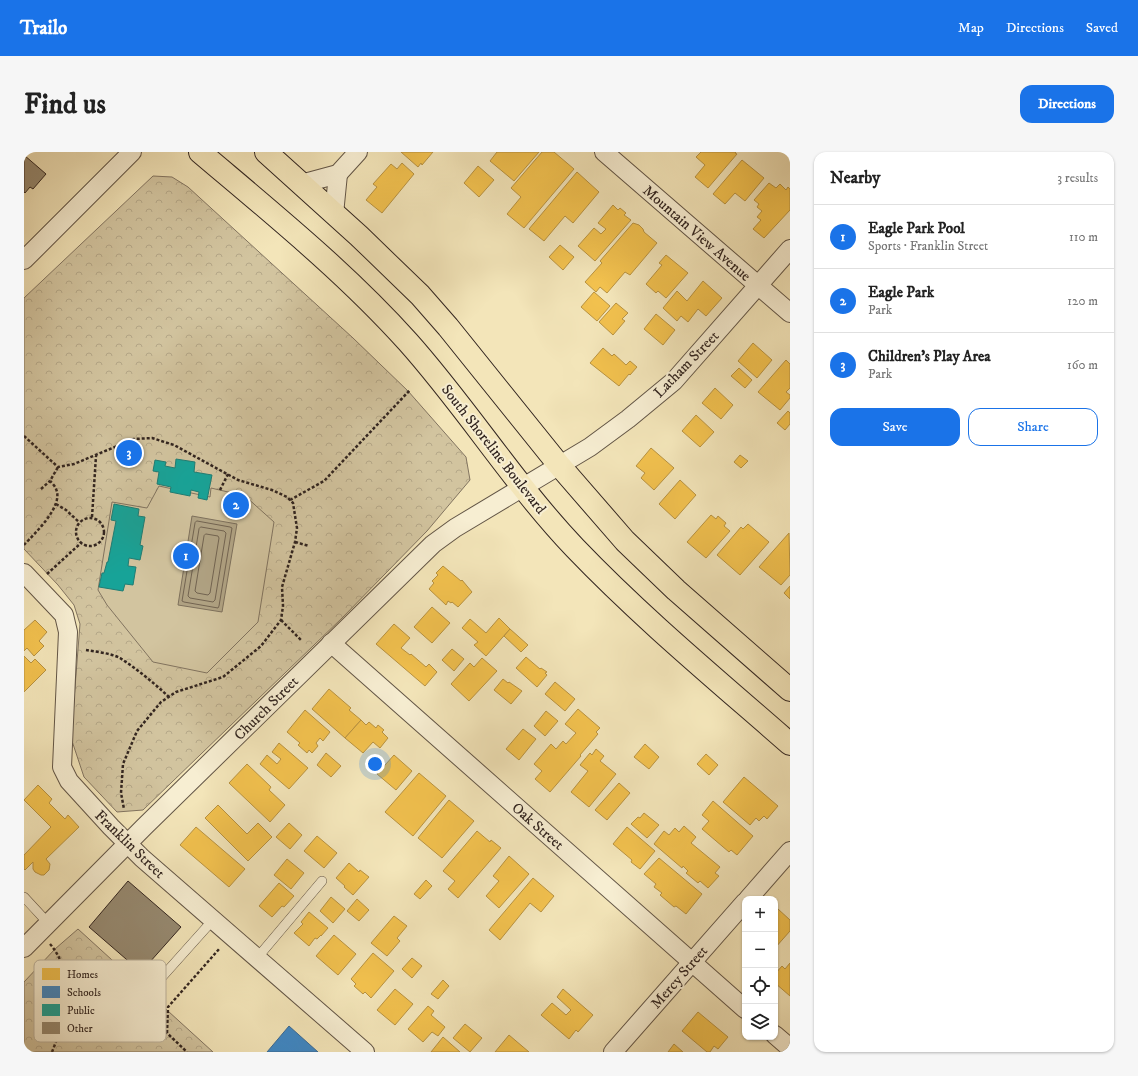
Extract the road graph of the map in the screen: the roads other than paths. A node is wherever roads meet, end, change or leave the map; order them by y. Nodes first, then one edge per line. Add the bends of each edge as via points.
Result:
1 (132, 152) edge
2 (200, 152) edge
3 (266, 152) edge
4 (358, 152) edge
5 (604, 152) edge
6 (338, 174) junction
7 (301, 184) junction
8 (334, 214) junction
9 (790, 249) edge
10 (24, 260) edge
11 (757, 285) junction
12 (790, 314) edge
13 (559, 465) junction
14 (524, 487) junction
15 (29, 579) edge
16 (331, 643) junction
17 (790, 690) edge
18 (790, 744) edge
19 (128, 844) junction
20 (790, 851) edge
21 (322, 881) dead end
22 (751, 896) edge
23 (24, 897) edge
24 (742, 905) edge
25 (213, 920) junction
26 (44, 928) junction
27 (24, 948) edge
28 (257, 958) junction
29 (692, 962) junction
30 (166, 973) edge
31 (742, 1006) edge
32 (778, 1038) edge
33 (790, 1048) edge
34 (365, 1052) edge
35 (614, 1052) edge

1 - 10 street
2 - 14 main road, South Shoreline Boulevard via 369,300 437,376
3 - 7 main road
4 - 6 street
5 - 11 street, Mountain View Avenue
6 - 7 street
6 - 8 street
7 - 8 main road
8 - 13 main road via 420,295
9 - 11 street, Latham Street
11 - 12 street, Mountain View Avenue
11 - 13 street, Latham Street via 674,381 590,447
13 - 14 street, Latham Street
13 - 17 main road via 625,541 676,590
14 - 16 street, Church Street via 433,544
14 - 18 main road, South Shoreline Boulevard via 550,520 612,586
15 - 19 street, Franklin Street via 64,615 68,632 62,767 69,781
16 - 19 street, Church Street
16 - 29 street, Oak Street
19 - 25 street, Franklin Street
19 - 26 street, Church Street
20 - 22 street
21 - 28 lane
23 - 26 lane
24 - 29 street, Mercy Street
25 - 28 street, Franklin Street
25 - 30 lane
26 - 27 street, Church Street
28 - 34 street, Franklin Street
29 - 31 street, Oak Street
29 - 35 street, Mercy Street
32 - 33 street

